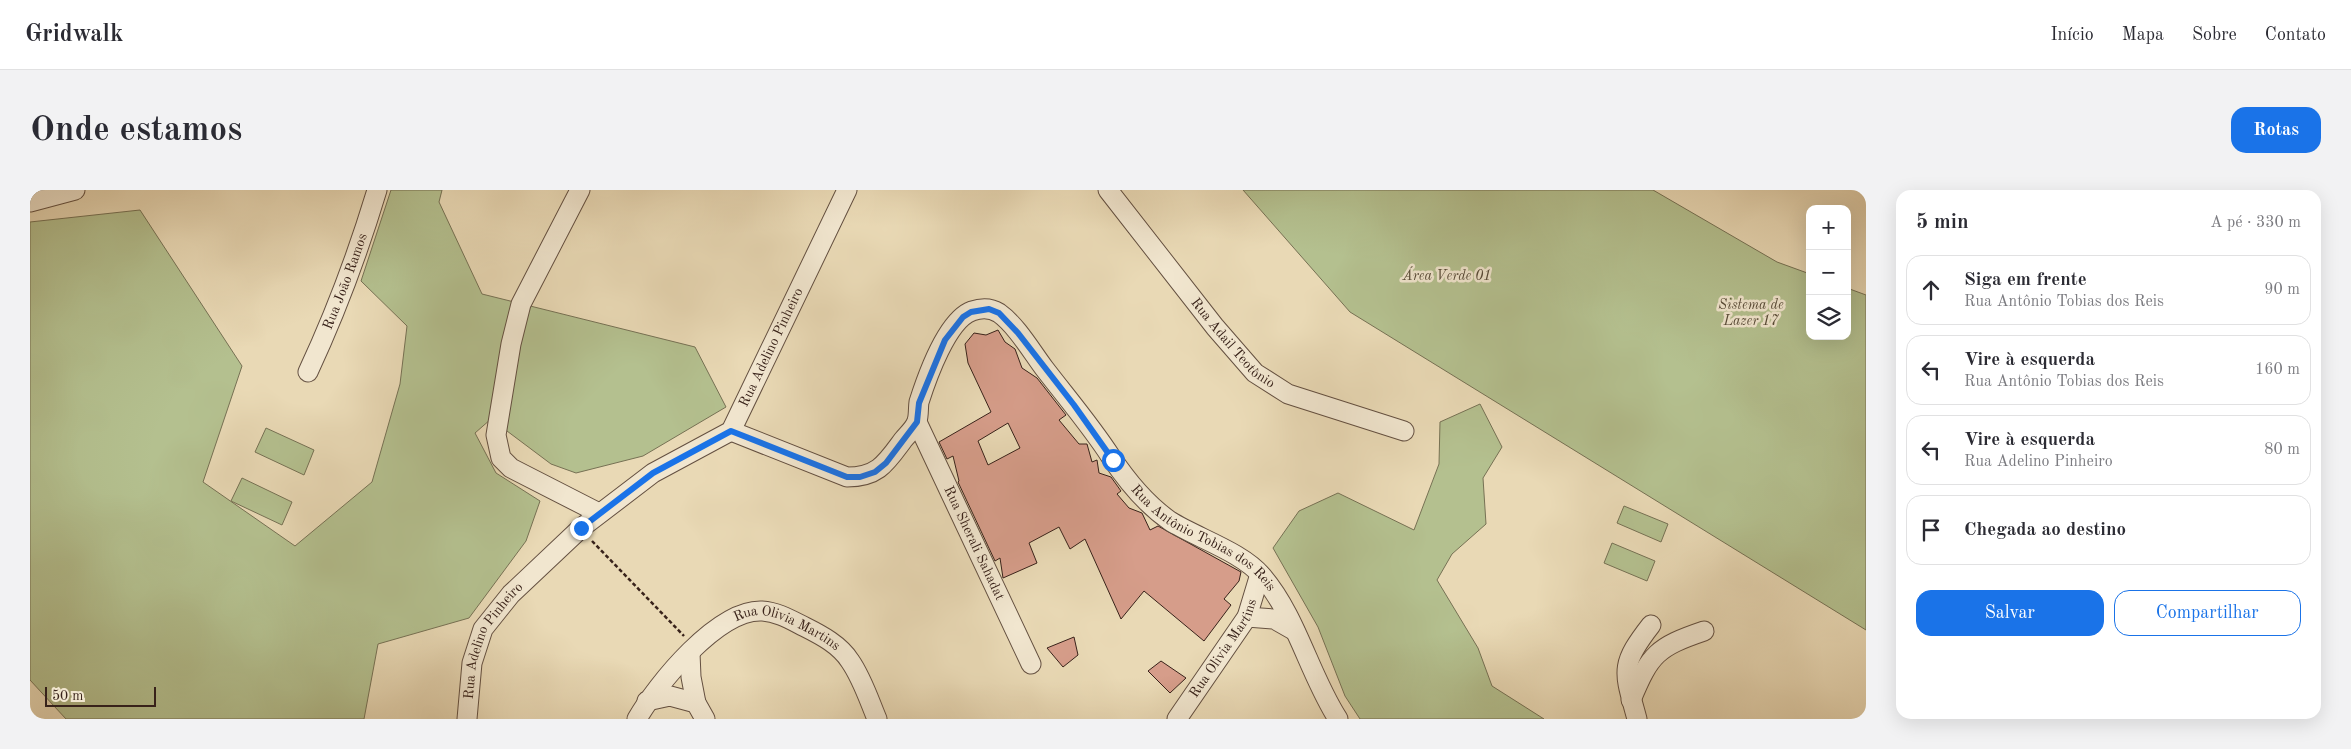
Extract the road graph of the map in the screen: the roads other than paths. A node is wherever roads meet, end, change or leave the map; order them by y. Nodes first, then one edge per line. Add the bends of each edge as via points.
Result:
1 (75, 190) edge
2 (377, 190) edge
3 (580, 190) edge
4 (847, 191) edge
5 (1108, 193) edge
6 (30, 202) edge
7 (308, 372) dead end
8 (917, 422) junction
9 (731, 431) junction
10 (1404, 432) dead end
11 (599, 513) junction
12 (1260, 574) junction
13 (1247, 617) junction
14 (1651, 625) dead end
15 (1295, 631) junction
16 (1704, 631) dead end
17 (693, 650) junction
18 (1031, 664) dead end
19 (1632, 700) junction
20 (647, 701) junction
21 (700, 711) edge
22 (467, 719) edge
23 (637, 719) edge
24 (877, 719) edge
25 (1178, 719) edge
26 (1338, 719) edge
27 (1637, 719) edge

1 - 6 street
2 - 7 street, Rua João Ramos via 358,253
3 - 11 street via 522,304 511,344 496,436 502,458 511,468
4 - 9 street, Rua Adelino Pinheiro
5 - 10 street, Rua Adail Teotônio via 1255,374 1288,394
8 - 9 street, Rua Antônio Tobias dos Reis via 886,463 875,472 860,477 833,473
8 - 12 street, Rua Antônio Tobias dos Reis via 919,403 954,326 971,312 989,309 999,313 1154,509
8 - 18 street, Rua Sherali Sahadat
9 - 11 street, Rua Adelino Pinheiro via 653,473
11 - 22 street, Rua Adelino Pinheiro via 510,594 483,629 472,663
12 - 13 street, Rua Olivia Martins
12 - 15 street, Rua Antônio Tobias dos Reis via 1274,590
13 - 15 street via 1274,619
13 - 25 street, Rua Olivia Martins
14 - 19 street via 1632,649 1626,664
15 - 26 street, Rua Antônio Tobias dos Reis
16 - 19 street via 1666,646 1654,656 1644,668
17 - 20 street, Rua Olivia Martins via 668,673
17 - 21 street via 691,677
17 - 24 street, Rua Olivia Martins via 744,614 762,611 782,615 828,639 850,659
19 - 27 street
20 - 21 street via 670,696
20 - 23 street, Rua Olivia Martins

